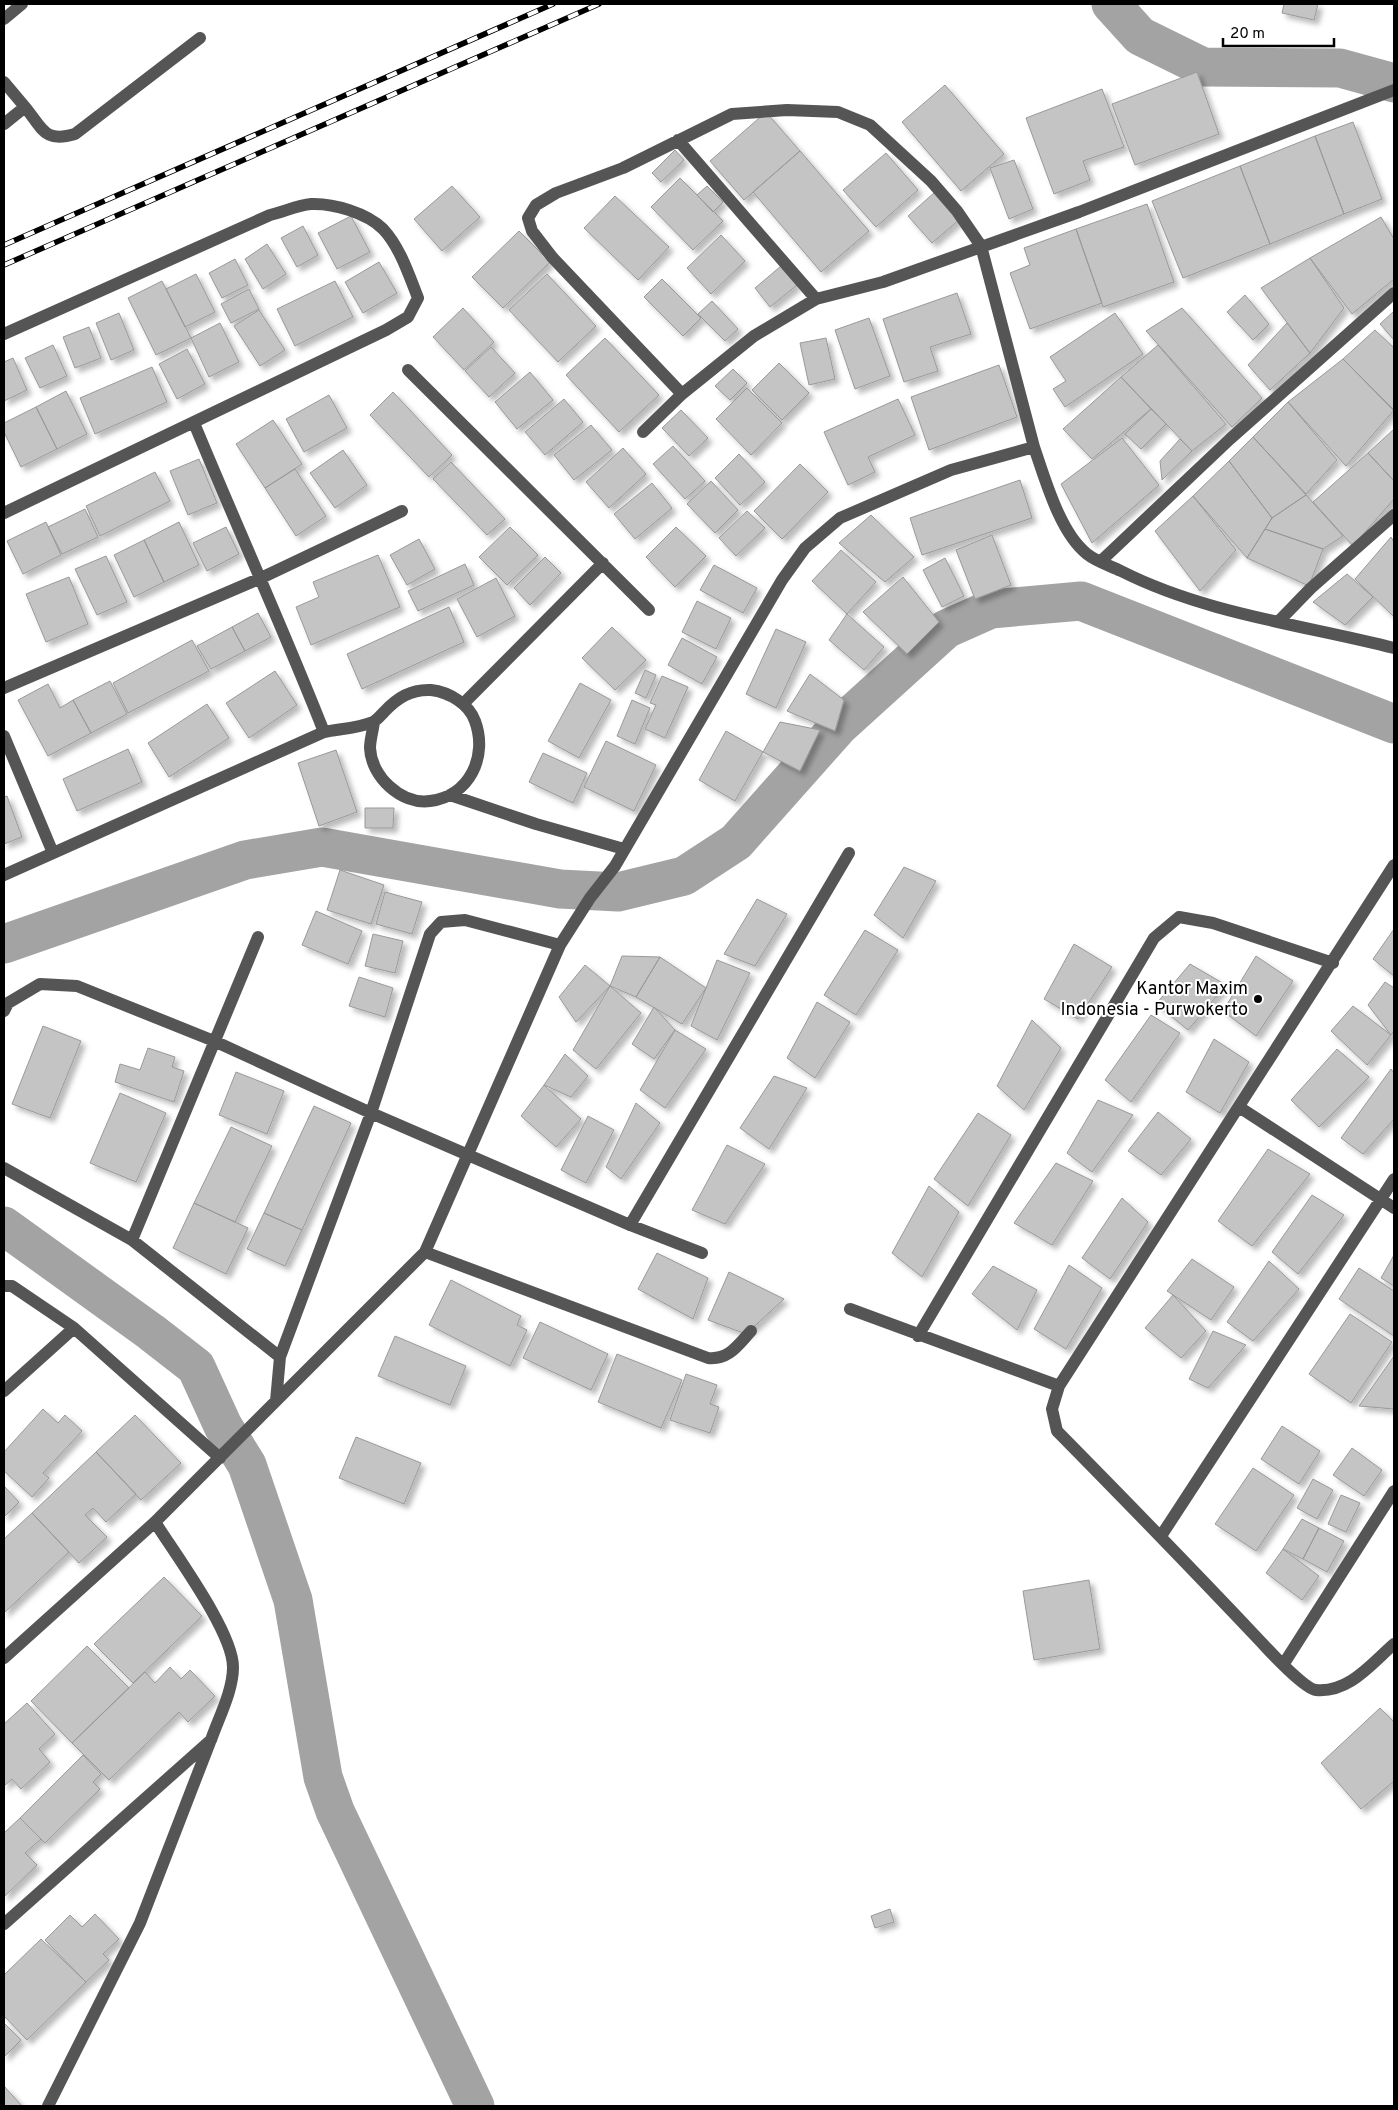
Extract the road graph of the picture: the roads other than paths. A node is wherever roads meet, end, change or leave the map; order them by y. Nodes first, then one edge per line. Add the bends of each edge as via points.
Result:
1 (22, 4) edge
2 (4, 19) edge
3 (200, 38) dead end
4 (4, 82) edge
5 (1394, 90) edge
6 (25, 107) junction
7 (4, 124) edge
8 (678, 140) junction
9 (981, 246) junction
10 (1394, 293) edge
11 (816, 299) junction
12 (4, 334) edge
13 (408, 370) dead end
14 (682, 394) junction
15 (194, 423) junction
16 (643, 432) dead end
17 (1034, 447) junction
18 (402, 511) dead end
19 (4, 513) edge
20 (1394, 515) edge
21 (1101, 561) junction
22 (603, 563) junction
23 (262, 578) junction
24 (649, 610) dead end
25 (1278, 622) junction
26 (1394, 648) edge
27 (4, 688) edge
28 (463, 704) junction
29 (374, 722) junction
30 (324, 732) junction
31 (4, 736) edge
32 (450, 795) junction
33 (624, 849) junction
34 (52, 853) junction
35 (849, 853) dead end
36 (1394, 864) edge
37 (4, 874) edge
38 (258, 936) dead end
39 (560, 945) junction
40 (1332, 963) junction
41 (4, 1011) edge
42 (214, 1041) junction
43 (1239, 1107) junction
44 (371, 1113) junction
45 (468, 1154) junction
46 (4, 1168) edge
47 (1394, 1179) edge
48 (1381, 1200) junction
49 (1394, 1208) edge
50 (630, 1225) junction
51 (132, 1240) junction
52 (425, 1252) junction
53 (702, 1253) dead end
54 (4, 1286) edge
55 (850, 1309) dead end
56 (74, 1328) junction
57 (751, 1332) dead end
58 (918, 1336) junction
59 (280, 1357) junction
60 (1059, 1386) junction
61 (4, 1391) edge
62 (276, 1401) junction
63 (220, 1458) junction
64 (1394, 1491) edge
65 (155, 1522) junction
66 (1161, 1536) junction
67 (1394, 1644) edge
68 (4, 1658) edge
69 (1283, 1665) junction
70 (211, 1740) junction
71 (4, 1924) edge
72 (48, 2106) edge

1 - 2 street
3 - 6 street via 75,134 60,138 48,134
4 - 6 street
5 - 9 street via 1142,189
6 - 7 street
8 - 9 street via 732,114 787,110 838,112 870,125 931,181
8 - 11 street
8 - 14 street via 623,168 556,193 536,205 528,218 532,231 552,257
9 - 11 street via 884,282
9 - 17 street
10 - 21 street via 1230,439
11 - 14 street via 754,336
12 - 15 street via 270,215 309,204 333,204 358,213 382,229 402,257 418,298 408,316 386,330
13 - 22 street
14 - 16 street
15 - 19 street
15 - 23 street via 241,538
17 - 21 street via 1065,526 1087,554
17 - 33 street via 950,470 918,483 840,518 805,548 782,580
18 - 23 street
20 - 25 street via 1311,588
21 - 25 street via 1139,580 1194,600
22 - 24 street
22 - 28 street
23 - 27 street
23 - 30 street
25 - 26 street
28 - 29 street via 448,694 430,690 411,692 396,700
28 - 32 street via 474,717 480,735 480,752 475,770
29 - 30 street
29 - 32 street via 370,749 376,770 389,787 407,798 429,802
30 - 34 street
31 - 34 street
32 - 33 street
33 - 39 street
34 - 37 street
35 - 50 street
36 - 40 street
38 - 42 street
39 - 44 street via 465,920 441,922 430,934
39 - 45 street
40 - 43 street
40 - 58 street via 1213,923 1179,918 1154,938
41 - 42 street via 8,1003 40,984 77,986
42 - 44 street
42 - 51 street
43 - 48 street
43 - 60 street
44 - 45 street
44 - 59 street
45 - 50 street
45 - 52 street
46 - 51 street
47 - 48 street
48 - 49 street
48 - 66 street
50 - 53 street
51 - 59 street
52 - 57 street via 708,1358 728,1355
52 - 62 street
54 - 56 street via 12,1286
55 - 58 street
56 - 61 street
56 - 63 street
58 - 60 street
59 - 62 street
60 - 66 street via 1052,1409 1057,1431
62 - 63 street
63 - 65 street
64 - 69 street
65 - 68 street
65 - 70 street via 220,1626 232,1652 232,1677
66 - 69 street
67 - 69 street via 1346,1686 1332,1690 1313,1690
70 - 71 street
70 - 72 street via 140,1924

